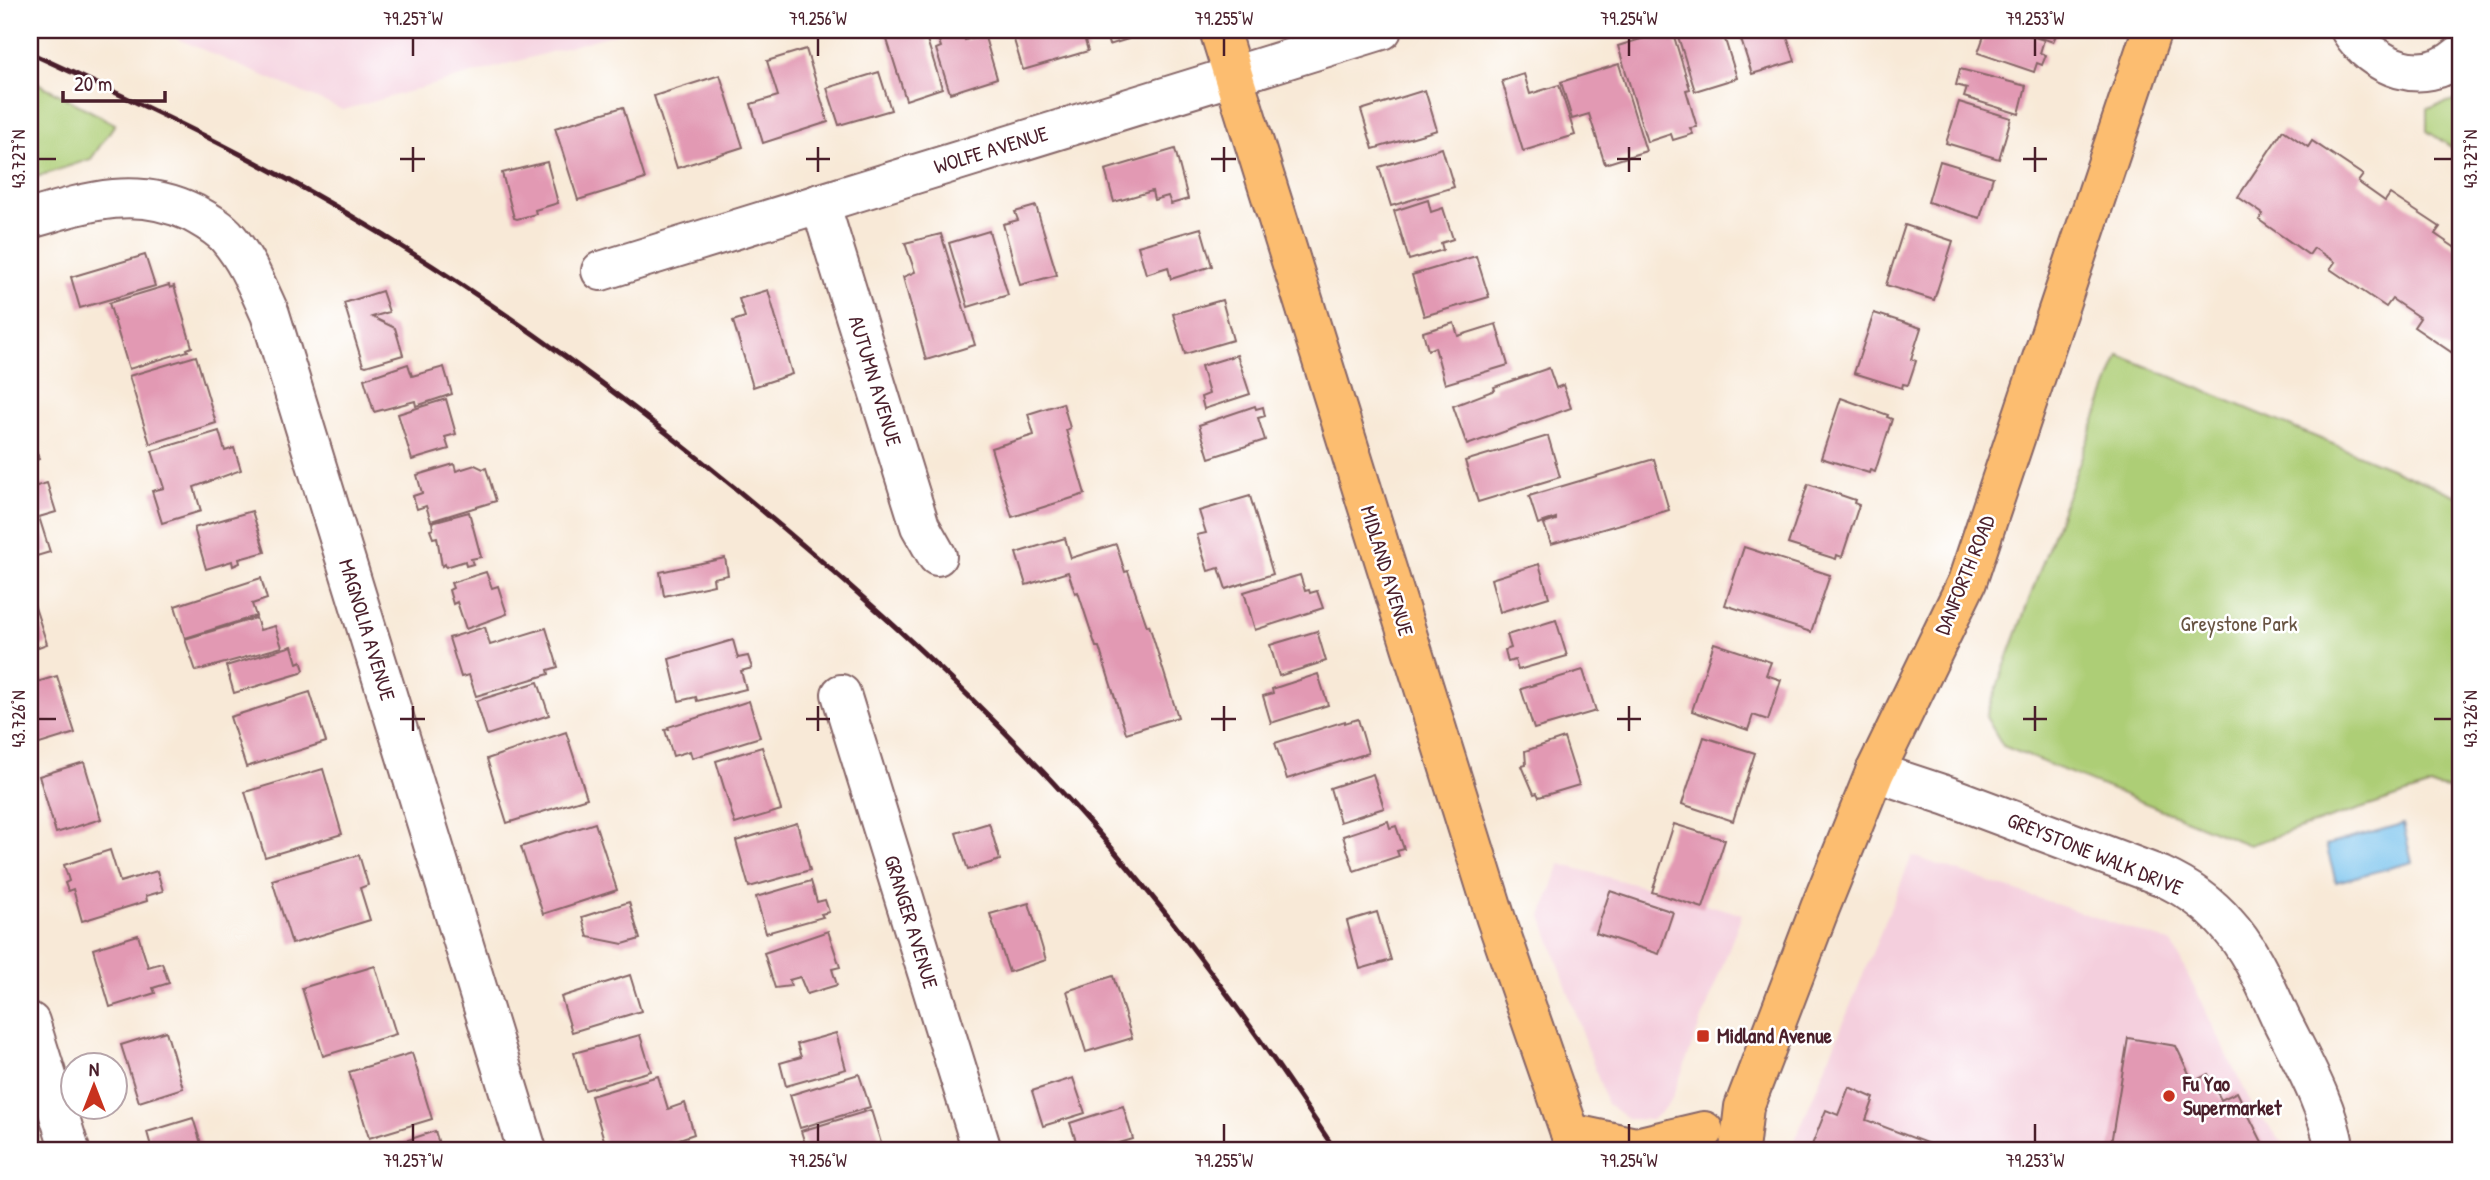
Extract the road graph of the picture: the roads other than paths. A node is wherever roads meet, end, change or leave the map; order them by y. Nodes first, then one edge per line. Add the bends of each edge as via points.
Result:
1 (1219, 30) edge
2 (1382, 30) edge
3 (2152, 30) edge
4 (2350, 30) edge
5 (2460, 55) edge
6 (1233, 75) junction
7 (820, 203) junction
8 (30, 219) edge
9 (601, 271) dead end
10 (937, 556) dead end
11 (841, 694) dead end
12 (1875, 772) junction
13 (30, 1022) edge
14 (1744, 1107) junction
15 (1700, 1141) edge
16 (1573, 1142) edge
17 (70, 1150) edge
18 (527, 1150) edge
19 (982, 1150) edge
20 (1740, 1150) edge
21 (2335, 1150) edge

1 - 6 main road, MIDLAND AVENUE
2 - 6 street, WOLFE AVENUE
3 - 12 main road, DANFORTH ROAD via 1967,582
4 - 5 street via 2365,50 2384,64 2407,71 2431,69
6 - 7 street, WOLFE AVENUE
6 - 16 main road, MIDLAND AVENUE via 1496,919
7 - 9 street, WOLFE AVENUE
7 - 10 street, AUTUMN AVENUE via 920,526
8 - 18 street, MAGNOLIA AVENUE via 86,202 153,199 182,208 226,235 251,273 270,314
11 - 19 street, GRANGER AVENUE
12 - 14 main road, DANFORTH ROAD
12 - 21 street, GREYSTONE WALK DRIVE via 2161,876 2208,905 2253,960 2324,1107
13 - 17 street
14 - 15 main road
14 - 20 main road, DANFORTH ROAD
15 - 16 main road via 1636,1147

